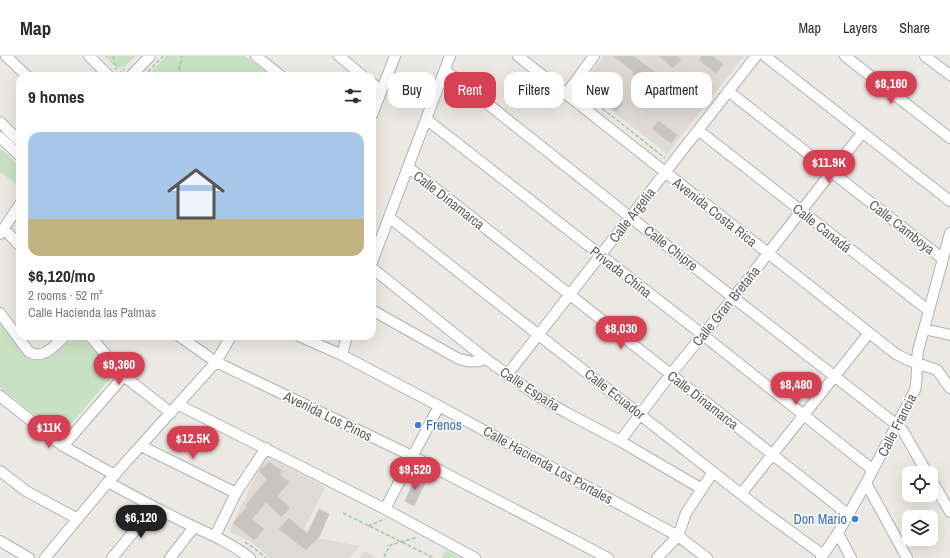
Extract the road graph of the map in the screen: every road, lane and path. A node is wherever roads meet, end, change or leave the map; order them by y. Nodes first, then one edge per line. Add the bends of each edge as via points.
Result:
1 (6, 56) edge
2 (88, 56) edge
3 (113, 56) edge
4 (150, 56) edge
5 (163, 56) edge
6 (182, 56) edge
7 (256, 56) edge
8 (339, 56) edge
9 (395, 56) edge
10 (450, 56) edge
11 (518, 56) edge
12 (594, 56) edge
13 (756, 56) edge
14 (765, 56) edge
15 (845, 56) edge
16 (926, 56) edge
17 (129, 65) dead end
18 (445, 70) junction
19 (112, 71) edge
20 (23, 72) edge
21 (120, 72) edge
22 (135, 72) edge
23 (148, 72) edge
24 (179, 72) edge
25 (275, 72) edge
26 (358, 72) edge
27 (950, 75) edge
28 (376, 84) edge
29 (383, 86) junction
30 (388, 88) edge
31 (728, 91) junction
32 (436, 92) edge
33 (566, 94) junction
34 (376, 104) edge
35 (430, 108) edge
36 (601, 108) edge
37 (426, 119) junction
38 (0, 122) edge
39 (698, 130) junction
40 (862, 133) junction
41 (0, 137) edge
42 (16, 138) edge
43 (950, 138) edge
44 (16, 152) edge
45 (667, 160) dead end
46 (408, 167) junction
47 (831, 172) junction
48 (665, 173) junction
49 (950, 202) edge
50 (16, 210) edge
51 (801, 211) junction
52 (630, 216) junction
53 (390, 218) junction
54 (2, 232) edge
55 (950, 233) edge
56 (16, 243) edge
57 (376, 252) edge
58 (767, 253) junction
59 (600, 256) junction
60 (943, 259) junction
61 (376, 271) edge
62 (569, 294) junction
63 (734, 297) junction
64 (928, 310) junction
65 (376, 312) edge
66 (0, 313) edge
67 (924, 329) junction
68 (869, 333) junction
69 (538, 334) junction
70 (16, 335) edge
71 (703, 335) junction
72 (950, 335) edge
73 (20, 340) edge
74 (60, 340) edge
75 (93, 340) edge
76 (185, 340) edge
77 (229, 340) edge
78 (308, 340) edge
79 (347, 340) edge
80 (342, 355) junction
81 (486, 358) junction
82 (216, 362) junction
83 (916, 363) junction
84 (507, 374) junction
85 (670, 375) junction
86 (124, 376) junction
87 (834, 377) junction
88 (950, 388) edge
89 (0, 396) edge
90 (179, 405) junction
91 (439, 406) junction
92 (171, 414) junction
93 (640, 414) junction
94 (803, 416) junction
95 (897, 426) junction
96 (620, 441) junction
97 (63, 446) junction
98 (141, 446) junction
99 (266, 448) junction
100 (772, 454) junction
101 (412, 456) junction
102 (923, 466) edge
103 (873, 470) junction
104 (0, 471) edge
105 (713, 472) junction
106 (112, 479) junction
107 (866, 483) junction
108 (702, 489) junction
109 (938, 491) edge
110 (236, 493) junction
111 (741, 494) junction
112 (154, 507) junction
113 (950, 512) edge
114 (343, 513) dead end
115 (387, 513) junction
116 (848, 515) junction
117 (78, 519) junction
118 (368, 526) junction
119 (194, 527) junction
120 (838, 533) junction
121 (423, 535) dead end
122 (215, 536) junction
123 (678, 536) junction
124 (0, 542) edge
125 (402, 542) junction
126 (239, 550) edge
127 (384, 557) edge
128 (822, 557) edge
129 (29, 558) edge
130 (45, 558) edge
131 (112, 558) edge
132 (170, 558) edge
133 (250, 558) edge
134 (266, 558) edge
135 (434, 558) edge
136 (475, 558) edge
137 (608, 558) edge
138 (657, 558) edge
139 (707, 558) edge
140 (851, 558) edge
141 (907, 558) edge

1 - 20 street
2 - 19 street
3 - 19 path
4 - 22 street
5 - 23 path
6 - 24 path
7 - 25 street
8 - 26 street
9 - 29 street
10 - 18 street
11 - 33 street, Avenida Costa Rica
12 - 33 street
13 - 31 street, Calle Argelia
14 - 40 street
15 - 43 street
16 - 27 street
17 - 21 path
18 - 32 street
18 - 52 street, Calle Chipre
28 - 29 street
29 - 30 street
29 - 34 street
31 - 39 street, Calle Argelia
31 - 47 street, Calle Camboya
33 - 48 street, Avenida Costa Rica
35 - 37 street
36 - 45 path
37 - 46 street
37 - 59 street, Privada China
38 - 42 street
39 - 48 street, Calle Argelia
39 - 51 street, Calle Canadá
40 - 47 street, Calle Gran Bretaña
40 - 49 street
41 - 44 street
46 - 53 street
46 - 62 street, Calle Dinamarca
47 - 51 street, Calle Gran Bretaña
47 - 60 street, Calle Camboya
48 - 52 street, Calle Argelia
48 - 58 street, Avenida Costa Rica
50 - 54 street
51 - 58 street, Calle Gran Bretaña
51 - 64 street, Calle Canadá
52 - 59 street, Calle Argelia
52 - 63 street, Calle Chipre
53 - 57 street
53 - 69 street, Calle Ecuador
54 - 56 street
55 - 60 street, Calle Francia
58 - 63 street, Calle Gran Bretaña
58 - 68 street, Avenida Costa Rica
59 - 62 street, Calle Argelia
59 - 71 street, Privada China
60 - 64 street, Calle Francia
61 - 81 street, Calle España
62 - 69 street, Calle Argelia
62 - 85 street, Calle Dinamarca
63 - 71 street, Calle Gran Bretaña
63 - 87 street, Calle Chipre
64 - 67 street, Calle Francia
65 - 81 street via 457,358 468,362
66 - 70 street
67 - 72 street
67 - 83 street, Calle Francia
68 - 83 street, Avenida Costa Rica via 896,354
68 - 87 street
69 - 84 street, Calle Argelia
69 - 93 street, Calle Ecuador
71 - 85 street, Calle Gran Bretaña
71 - 94 street, Privada China
73 - 74 street via 29,352 40,355
75 - 86 street
76 - 82 street, Avenida Los Pinos
77 - 82 street
78 - 80 street, Calle Hacienda Los Portales
79 - 80 street
80 - 91 street, Calle Hacienda Los Portales
81 - 84 street, Calle España
82 - 90 street
82 - 101 street, Avenida Los Pinos
83 - 88 street, Avenida Costa Rica via 937,370
83 - 95 street, Calle Francia via 918,379 915,390
84 - 96 street, Calle España via 536,395
85 - 93 street, Calle Gran Bretaña
85 - 100 street, Calle Dinamarca
86 - 92 street
86 - 97 street
87 - 94 street
87 - 95 street, Calle Chipre
89 - 97 street
90 - 92 street
90 - 99 street
91 - 101 street
91 - 123 street, Calle Hacienda Los Portales
92 - 98 street
93 - 96 street, Calle Gran Bretaña
93 - 105 street, Calle Ecuador
94 - 100 street
94 - 103 street, Privada China
95 - 102 street, Calle Chipre via 903,431
95 - 103 street, Calle Francia
96 - 108 street, Calle España
97 - 106 street
98 - 106 street
98 - 110 street
99 - 110 street
99 - 115 street
100 - 111 street
100 - 116 street, Calle Dinamarca
101 - 115 street
101 - 137 street, Avenida Los Pinos
103 - 107 street, Calle Francia
104 - 117 street via 26,491
105 - 108 street
105 - 111 street, Calle Ecuador
106 - 112 street
106 - 117 street
107 - 116 street, Calle Francia
107 - 141 street
108 - 123 street via 686,513
109 - 113 street
110 - 122 street
111 - 128 street, Calle Ecuador
112 - 119 street
112 - 131 street
114 - 118 path
115 - 118 path
115 - 136 street
116 - 120 street, Calle Francia
117 - 130 street
118 - 125 path
119 - 122 street
119 - 132 street
120 - 128 street, Calle Francia
120 - 140 street
121 - 125 path
122 - 126 street
123 - 138 street
123 - 139 street, Calle Hacienda Los Portales
124 - 129 street
125 - 127 path via 390,545
125 - 135 path
126 - 133 street
126 - 134 path via 250,545

